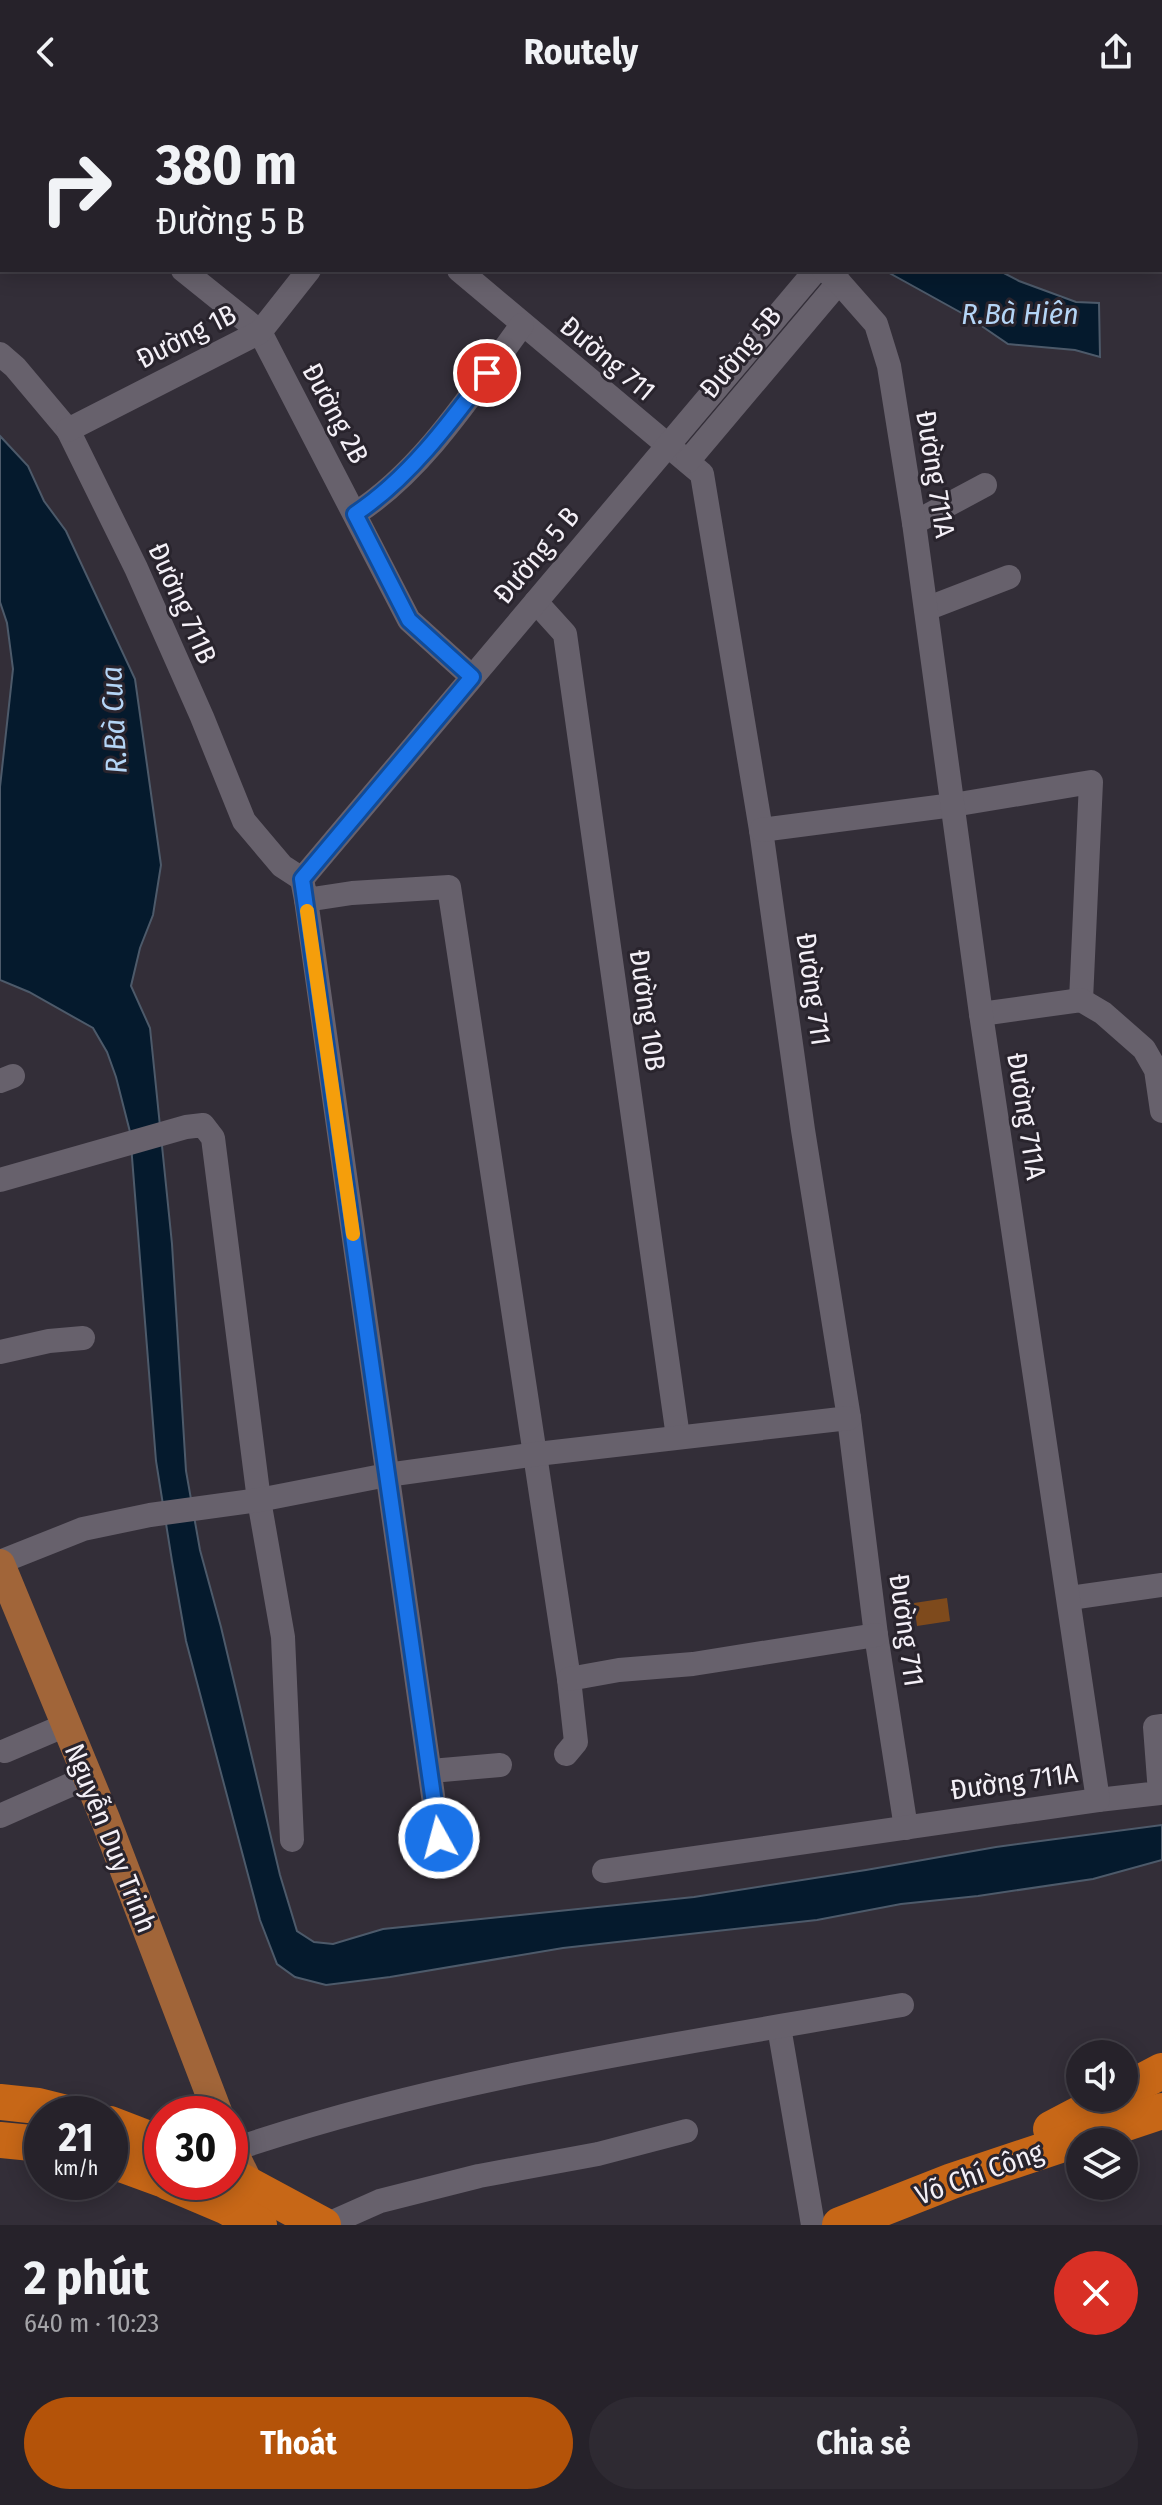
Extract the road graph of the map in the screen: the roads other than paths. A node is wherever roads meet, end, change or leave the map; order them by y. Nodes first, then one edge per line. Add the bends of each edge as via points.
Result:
1 (185, 272) edge
2 (307, 272) edge
3 (461, 272) edge
4 (814, 272) edge
5 (832, 276) edge
6 (522, 325) junction
7 (260, 332) junction
8 (0, 354) edge
9 (68, 430) junction
10 (668, 446) junction
11 (688, 461) junction
12 (985, 485) dead end
13 (355, 514) junction
14 (914, 523) junction
15 (1009, 577) dead end
16 (536, 602) junction
17 (926, 609) junction
18 (472, 677) junction
19 (953, 805) junction
20 (761, 830) junction
21 (304, 890) junction
22 (1081, 1000) junction
23 (981, 1014) junction
24 (1162, 1111) edge
25 (0, 1180) edge
26 (83, 1338) dead end
27 (0, 1352) edge
28 (849, 1418) junction
29 (678, 1437) junction
30 (537, 1454) junction
31 (387, 1475) junction
32 (247, 1500) junction
33 (0, 1563) edge
34 (1162, 1585) edge
35 (1070, 1598) junction
36 (876, 1635) junction
37 (569, 1679) junction
38 (66, 1725) junction
39 (1162, 1726) edge
40 (5, 1751) dead end
41 (566, 1754) dead end
42 (500, 1765) dead end
43 (431, 1771) junction
44 (88, 1777) junction
45 (1161, 1793) edge
46 (1098, 1800) junction
47 (0, 1816) edge
48 (906, 1828) junction
49 (439, 1838) dead end
50 (292, 1840) dead end
51 (604, 1871) dead end
52 (902, 2005) dead end
53 (779, 2027) junction
54 (1162, 2071) edge
55 (1138, 2089) edge
56 (211, 2096) edge
57 (1162, 2100) edge
58 (0, 2102) edge
59 (1138, 2102) edge
60 (24, 2105) edge
61 (1138, 2107) edge
62 (1162, 2111) edge
63 (1101, 2112) edge
64 (686, 2131) dead end
65 (0, 2140) edge
66 (24, 2142) edge
67 (248, 2150) edge
68 (248, 2169) edge
69 (248, 2187) edge
70 (210, 2200) edge
71 (247, 2200) edge
72 (256, 2225) edge
73 (270, 2225) edge
74 (325, 2225) edge
75 (813, 2225) edge
76 (840, 2225) edge

1 - 7 street, Đường 2B
2 - 7 street, Đường 1B
3 - 6 street, Đường 711
4 - 10 street, Đường 5 B
5 - 11 street, Đường 5B
5 - 14 street, Đường 711A via 876,324 889,366
6 - 10 street, Đường 711
6 - 13 street via 452,421 380,498
7 - 9 street, Đường 1B
7 - 13 street, Đường 2B
8 - 9 street, Đường 711B
9 - 21 street, Đường 711B via 136,568 244,821
10 - 11 street, Đường 711
10 - 16 street, Đường 5 B
11 - 20 street, Đường 711 via 702,474
12 - 14 street
13 - 18 street, Đường 2B via 409,620
14 - 17 street, Đường 711A
15 - 17 street
16 - 18 street, Đường 5 B
16 - 29 street, Đường 10B via 565,634
17 - 19 street, Đường 711A
18 - 21 street, Đường 5 B
19 - 20 street
19 - 22 street via 1091,782
19 - 23 street, Đường 711A
20 - 28 street, Đường 711
21 - 30 street via 449,887
21 - 31 street
22 - 23 street
22 - 24 street via 1144,1049 1156,1070
23 - 35 street, Đường 711A
25 - 32 street via 203,1125 216,1146
26 - 27 street
28 - 29 street
28 - 36 street, Đường 711
29 - 30 street
30 - 31 street
30 - 37 street
31 - 32 street
31 - 43 street
32 - 33 street via 83,1529
32 - 50 street via 283,1637
33 - 38 main road, Nguyễn Duy Trinh
34 - 35 street
35 - 46 street, Đường 711A
36 - 37 street
36 - 48 street, Đường 711
37 - 41 street via 576,1742
38 - 40 street
38 - 44 main road, Nguyễn Duy Trinh
39 - 45 street via 1155,1727
42 - 43 street
43 - 49 street
44 - 47 street
44 - 56 main road, Nguyễn Duy Trinh
45 - 46 street
46 - 48 street, Đường 711A
48 - 51 street, Đường 711A
52 - 53 street
53 - 67 street via 478,2081 304,2125
53 - 75 street
54 - 55 highway
57 - 59 main road
58 - 60 highway
61 - 62 highway
63 - 76 highway, Võ Chí Công via 952,2181
64 - 74 street via 380,2201
65 - 66 highway
68 - 74 highway
69 - 73 main road
70 - 72 highway
71 - 72 main road

